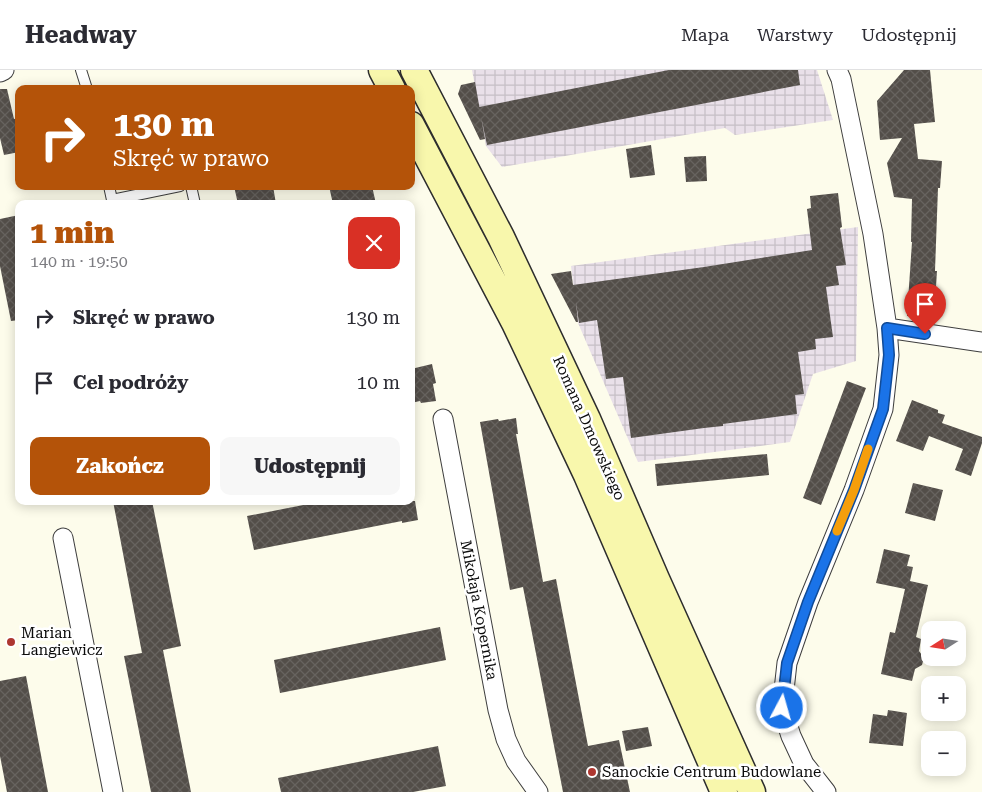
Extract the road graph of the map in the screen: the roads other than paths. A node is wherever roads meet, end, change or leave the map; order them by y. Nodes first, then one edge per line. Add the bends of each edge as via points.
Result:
1 (4, 70) edge
2 (81, 70) edge
3 (382, 70) edge
4 (414, 70) edge
5 (837, 70) edge
6 (0, 72) edge
7 (86, 85) edge
8 (390, 85) edge
9 (415, 133) edge
10 (161, 190) edge
11 (112, 200) edge
12 (887, 328) junction
13 (982, 342) edge
14 (443, 419) dead end
15 (63, 538) dead end
16 (113, 792) edge
17 (538, 792) edge
18 (724, 792) edge
19 (752, 792) edge
20 (826, 792) edge

1 - 6 street
2 - 7 lane
3 - 8 main road
4 - 19 main road, Romana Dmowskiego via 500,237 587,419
5 - 12 street via 873,234
9 - 18 main road, Romana Dmowskiego via 515,323 587,475
10 - 11 lane
12 - 13 street
12 - 20 street via 889,355 883,409 787,663 782,708 804,764
14 - 17 street, Mikołaja Kopernika via 498,710 516,761
15 - 16 street

